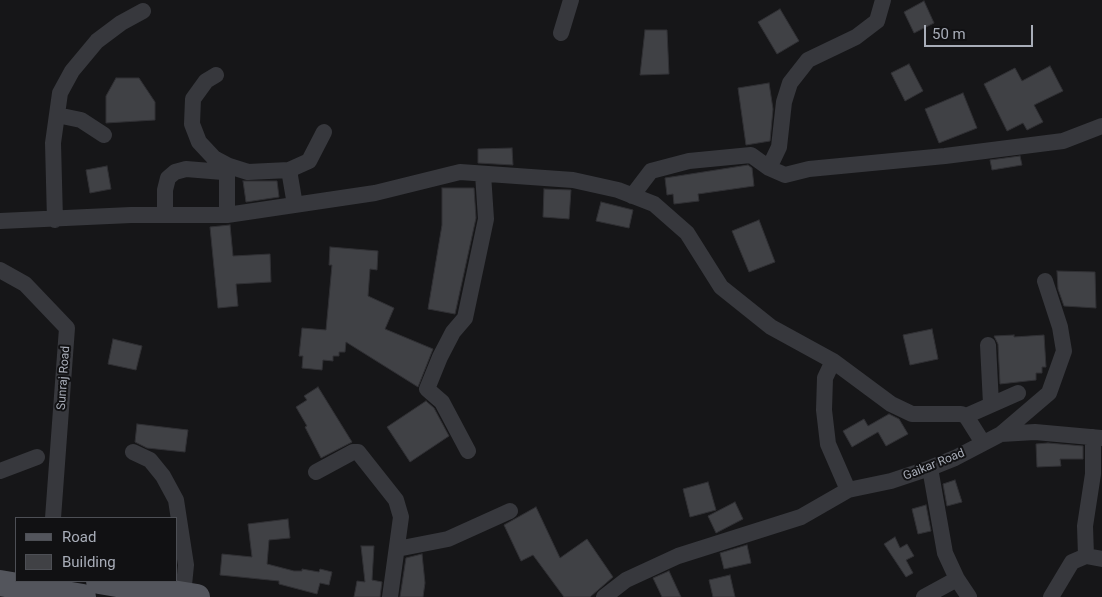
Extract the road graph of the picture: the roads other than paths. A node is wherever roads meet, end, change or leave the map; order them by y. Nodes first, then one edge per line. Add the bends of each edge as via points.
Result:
1 (571, 0) edge
2 (883, 0) edge
3 (144, 11) dead end
4 (561, 33) dead end
5 (216, 75) dead end
6 (56, 115) junction
7 (1102, 126) edge
8 (324, 132) dead end
9 (104, 134) dead end
10 (769, 168) junction
11 (289, 170) junction
12 (483, 174) junction
13 (632, 196) junction
14 (295, 205) junction
15 (165, 216) junction
16 (227, 216) junction
17 (55, 220) junction
18 (0, 221) edge
19 (0, 270) edge
20 (1045, 281) dead end
21 (988, 345) dead end
22 (833, 361) junction
23 (1018, 393) dead end
24 (991, 404) junction
25 (966, 416) junction
26 (1001, 434) junction
27 (1098, 438) edge
28 (983, 443) junction
29 (468, 451) dead end
30 (132, 452) dead end
31 (37, 457) dead end
32 (930, 468) junction
33 (0, 471) edge
34 (316, 472) dead end
35 (848, 490) junction
36 (510, 511) dead end
37 (53, 517) edge
38 (397, 549) junction
39 (1094, 557) edge
40 (0, 564) edge
41 (15, 567) edge
42 (957, 579) junction
43 (105, 582) edge
44 (0, 583) edge
45 (190, 596) edge
46 (83, 597) edge
47 (390, 597) edge
48 (604, 597) edge
49 (924, 597) edge
50 (969, 597) edge
51 (1051, 597) edge

1 - 4 street
2 - 10 street via 877,21 856,36 808,60 790,83 784,102 779,147
3 - 6 street via 96,41 82,57 60,93
5 - 11 street via 206,81 193,99 192,124 199,142 214,158 248,172
6 - 9 street via 81,120
6 - 17 street via 52,143
7 - 10 street via 1063,141 945,156 809,169 785,175
8 - 11 street via 309,161
10 - 13 street via 750,155 689,161 651,171
11 - 14 street
12 - 13 street via 573,180
12 - 14 street via 460,172 375,193
12 - 29 street via 486,219 465,318 453,332 427,389 442,402
13 - 22 street via 654,204 687,233 720,286 771,327
14 - 16 street
15 - 16 street
15 - 16 street via 168,178 186,169 223,172 227,176
15 - 17 street via 131,214
17 - 18 street
19 - 37 street, Sunraj Road via 25,284 67,328
20 - 26 street via 1064,351 1049,393
21 - 24 street
22 - 25 street via 891,404 912,414
22 - 35 street via 826,378 824,410 828,444
23 - 24 street
24 - 25 street
25 - 28 street
26 - 27 street via 1035,432
26 - 28 street, Gaikar Road
27 - 39 street via 1085,526
28 - 32 street, Gaikar Road
30 - 45 street via 150,460 176,500
31 - 33 street
32 - 35 street, Gaikar Road
32 - 42 street via 945,554
34 - 38 street via 358,452 400,508
35 - 48 street, Gaikar Road via 801,517 678,556 626,580
36 - 38 street via 448,539
38 - 47 street
39 - 51 street via 1072,562
40 - 41 main road
42 - 49 street
42 - 50 street
43 - 45 main road
44 - 46 main road

